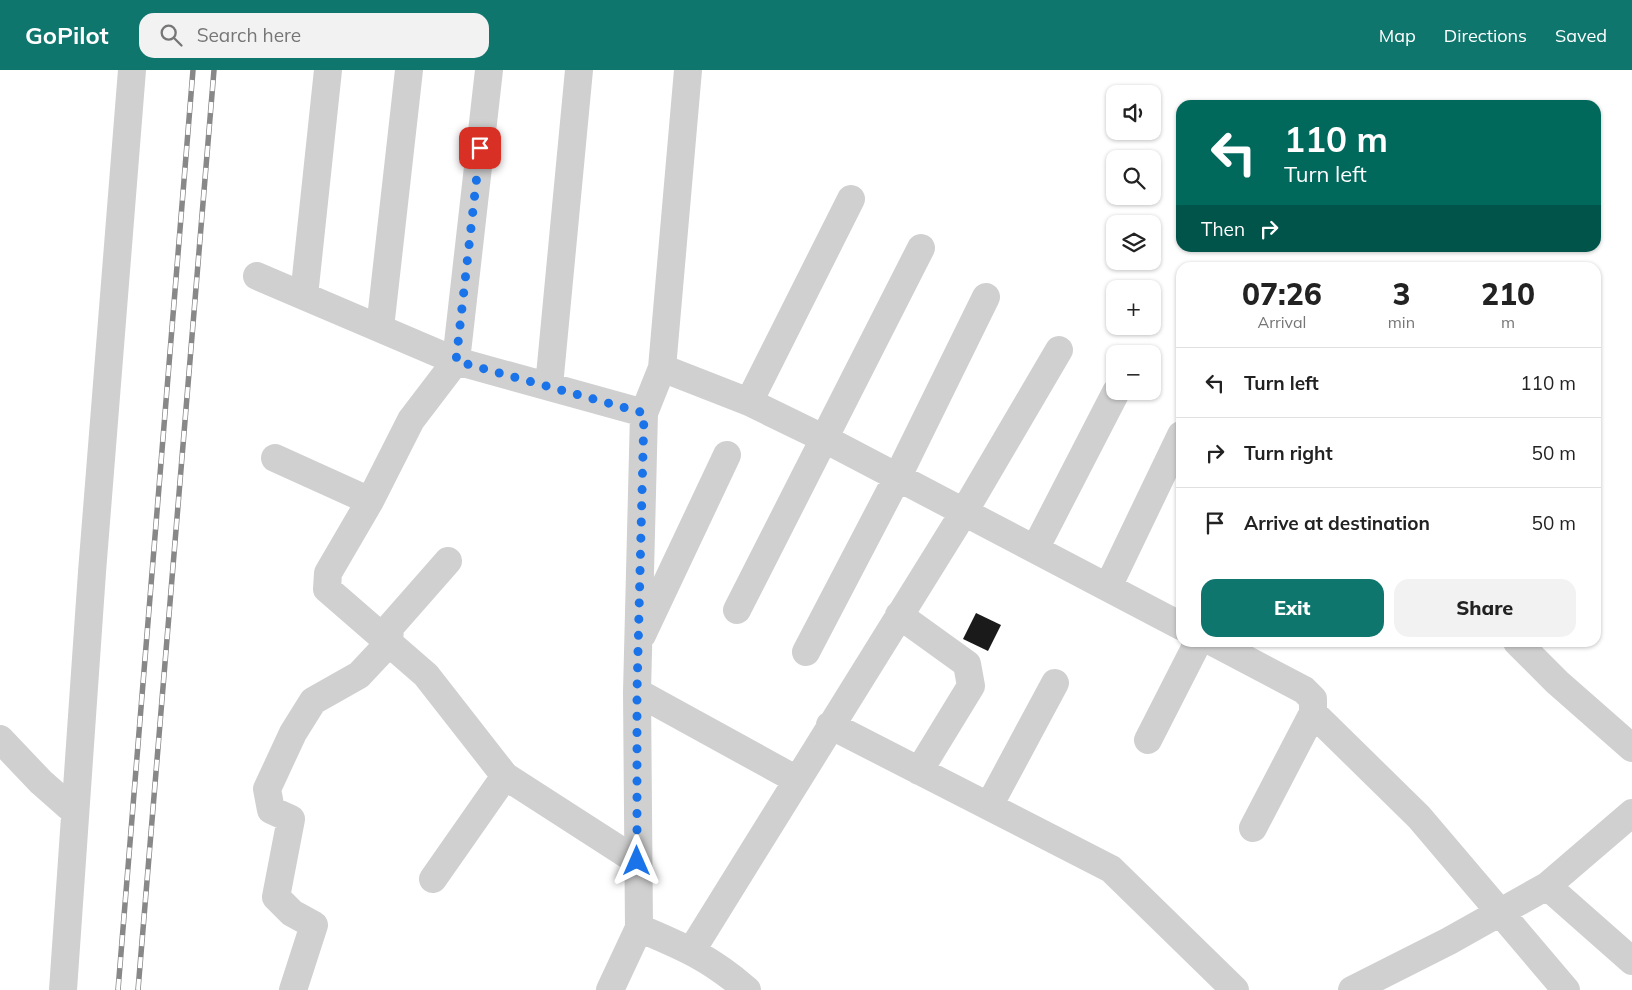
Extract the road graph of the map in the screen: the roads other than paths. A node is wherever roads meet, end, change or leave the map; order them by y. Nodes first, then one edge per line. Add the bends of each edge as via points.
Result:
1 (132, 70) edge
2 (328, 70) edge
3 (409, 70) edge
4 (489, 70) edge
5 (579, 70) edge
6 (688, 70) edge
7 (851, 199) dead end
8 (921, 248) dead end
9 (257, 276) dead end
10 (304, 296) junction
11 (986, 297) dead end
12 (380, 328) junction
13 (1059, 350) dead end
14 (456, 361) junction
15 (662, 368) junction
16 (549, 386) junction
17 (1112, 400) edge
18 (749, 402) junction
19 (644, 413) junction
20 (823, 438) junction
21 (1176, 445) edge
22 (727, 455) dead end
23 (275, 458) dead end
24 (898, 476) junction
25 (370, 501) junction
26 (964, 512) junction
27 (1036, 549) junction
28 (448, 561) dead end
29 (1108, 587) junction
30 (737, 610) dead end
31 (899, 615) junction
32 (1176, 623) edge
33 (389, 642) junction
34 (638, 644) junction
35 (1195, 647) edge
36 (1222, 647) edge
37 (1522, 647) edge
38 (806, 652) dead end
39 (1055, 682) dead end
40 (637, 692) junction
41 (1313, 713) junction
42 (830, 725) junction
43 (0, 739) edge
44 (1148, 740) dead end
45 (1632, 748) edge
46 (918, 771) junction
47 (505, 776) junction
48 (797, 780) junction
49 (989, 806) junction
50 (75, 812) junction
51 (1632, 813) edge
52 (1253, 828) dead end
53 (637, 861) junction
54 (433, 879) dead end
55 (1547, 886) junction
56 (1500, 912) junction
57 (639, 928) junction
58 (692, 950) junction
59 (1632, 961) edge
60 (1380, 984) edge
61 (63, 990) edge
62 (293, 990) edge
63 (610, 990) edge
64 (748, 990) edge
65 (1236, 990) edge
66 (1352, 990) edge
67 (1566, 990) edge

1 - 50 street
2 - 10 street
3 - 12 street
4 - 14 street
5 - 16 street
6 - 15 street
7 - 18 street
8 - 20 street
9 - 10 street
10 - 12 street
11 - 24 street
12 - 14 street
13 - 26 street
14 - 16 street
14 - 25 street via 411,420
15 - 18 street
15 - 19 street
16 - 19 street
17 - 27 street
18 - 20 street
19 - 34 street
20 - 24 street
20 - 30 street
21 - 29 street
22 - 34 street
23 - 25 street
24 - 26 street
24 - 38 street
25 - 33 street via 328,573 327,589
26 - 27 street
26 - 31 street
27 - 29 street
28 - 33 street via 390,627
29 - 32 street
31 - 42 street
31 - 46 street via 967,664 971,686
33 - 47 street via 426,675
33 - 62 street via 359,675 313,701 267,789 272,810 291,819 276,897 292,913 314,925
34 - 40 street
35 - 44 street
36 - 41 street via 1304,690 1313,699
37 - 45 street
39 - 49 street
40 - 48 street
40 - 53 street
41 - 52 street
41 - 56 street via 1419,817
42 - 46 street
42 - 48 street
43 - 50 street
46 - 49 street
47 - 53 street
47 - 54 street
48 - 58 street
49 - 65 street via 1111,869
50 - 61 street
51 - 55 street
53 - 57 street
55 - 56 street
55 - 59 street
56 - 60 street
56 - 67 street
57 - 58 street
57 - 63 street
58 - 64 street
60 - 66 street

